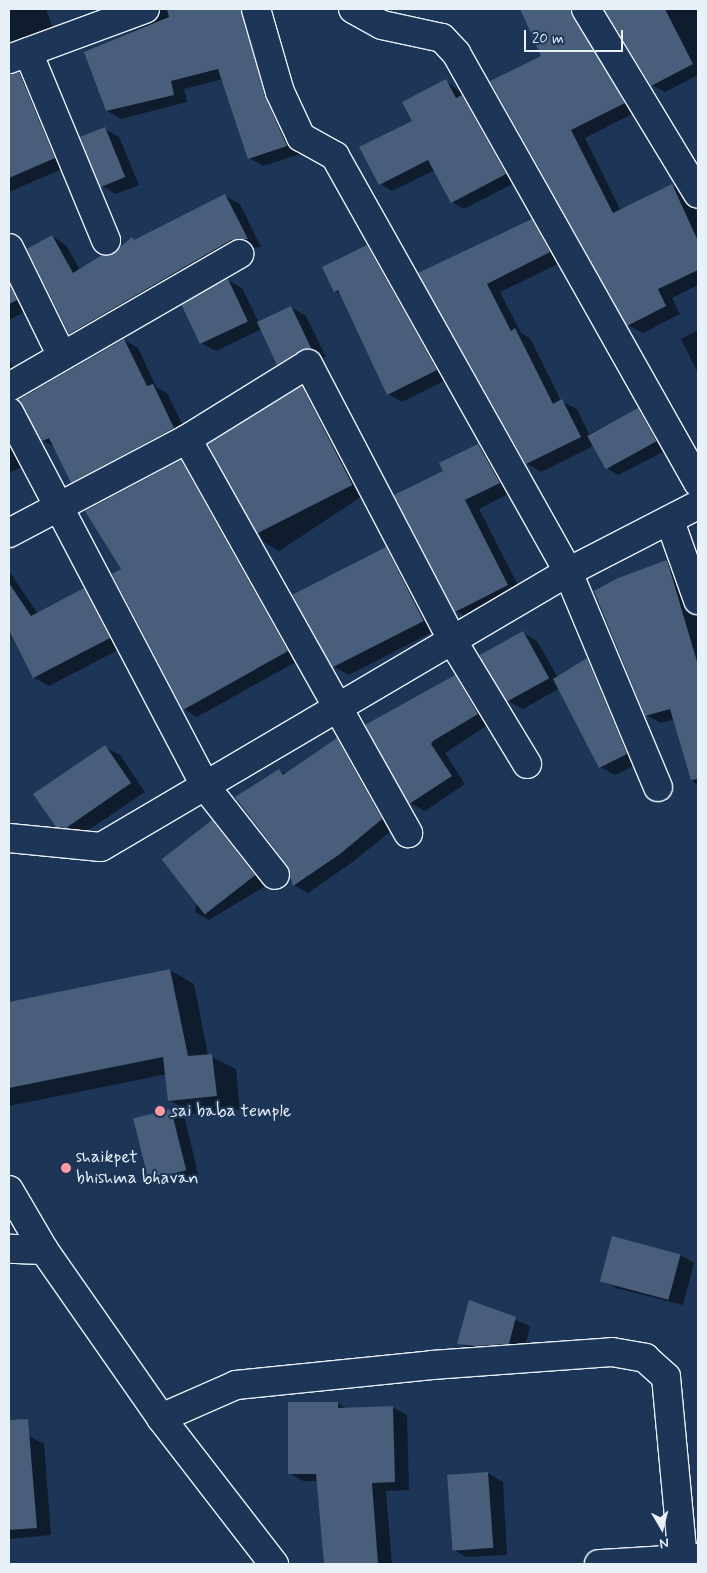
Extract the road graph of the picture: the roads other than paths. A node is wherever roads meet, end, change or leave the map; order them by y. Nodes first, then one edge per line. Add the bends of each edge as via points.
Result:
1 (145, 9) edge
2 (256, 9) edge
3 (353, 9) edge
4 (586, 9) edge
5 (18, 55) edge
6 (698, 194) edge
7 (106, 240) dead end
8 (9, 248) edge
9 (239, 254) dead end
10 (62, 356) junction
11 (9, 387) edge
12 (9, 412) edge
13 (188, 439) junction
14 (698, 483) edge
15 (698, 504) edge
16 (57, 508) junction
17 (670, 521) junction
18 (9, 532) edge
19 (568, 572) junction
20 (698, 600) edge
21 (452, 640) junction
22 (338, 708) junction
23 (527, 764) dead end
24 (205, 786) junction
25 (658, 788) dead end
26 (408, 832) dead end
27 (9, 838) edge
28 (275, 875) dead end
29 (9, 1190) edge
30 (9, 1249) edge
31 (44, 1250) junction
32 (161, 1418) junction
33 (691, 1558) edge
34 (274, 1564) edge
35 (599, 1564) edge

1 - 5 street
2 - 19 street via 280,92 301,137 335,156
3 - 14 street via 382,25 442,38 456,53
4 - 6 street
5 - 7 street
8 - 10 street
9 - 10 street
10 - 11 street
12 - 16 street
13 - 16 street
13 - 21 street via 308,364
13 - 22 street
15 - 17 street
16 - 18 street
16 - 24 street
17 - 19 street
17 - 20 street
19 - 21 street
19 - 25 street
21 - 22 street
21 - 23 street
22 - 24 street
22 - 26 street
24 - 27 street via 101,847
24 - 28 street
29 - 31 street
30 - 31 street
31 - 32 street
32 - 33 street via 236,1385 432,1365 612,1352 645,1358 666,1377
32 - 34 street
33 - 35 street

